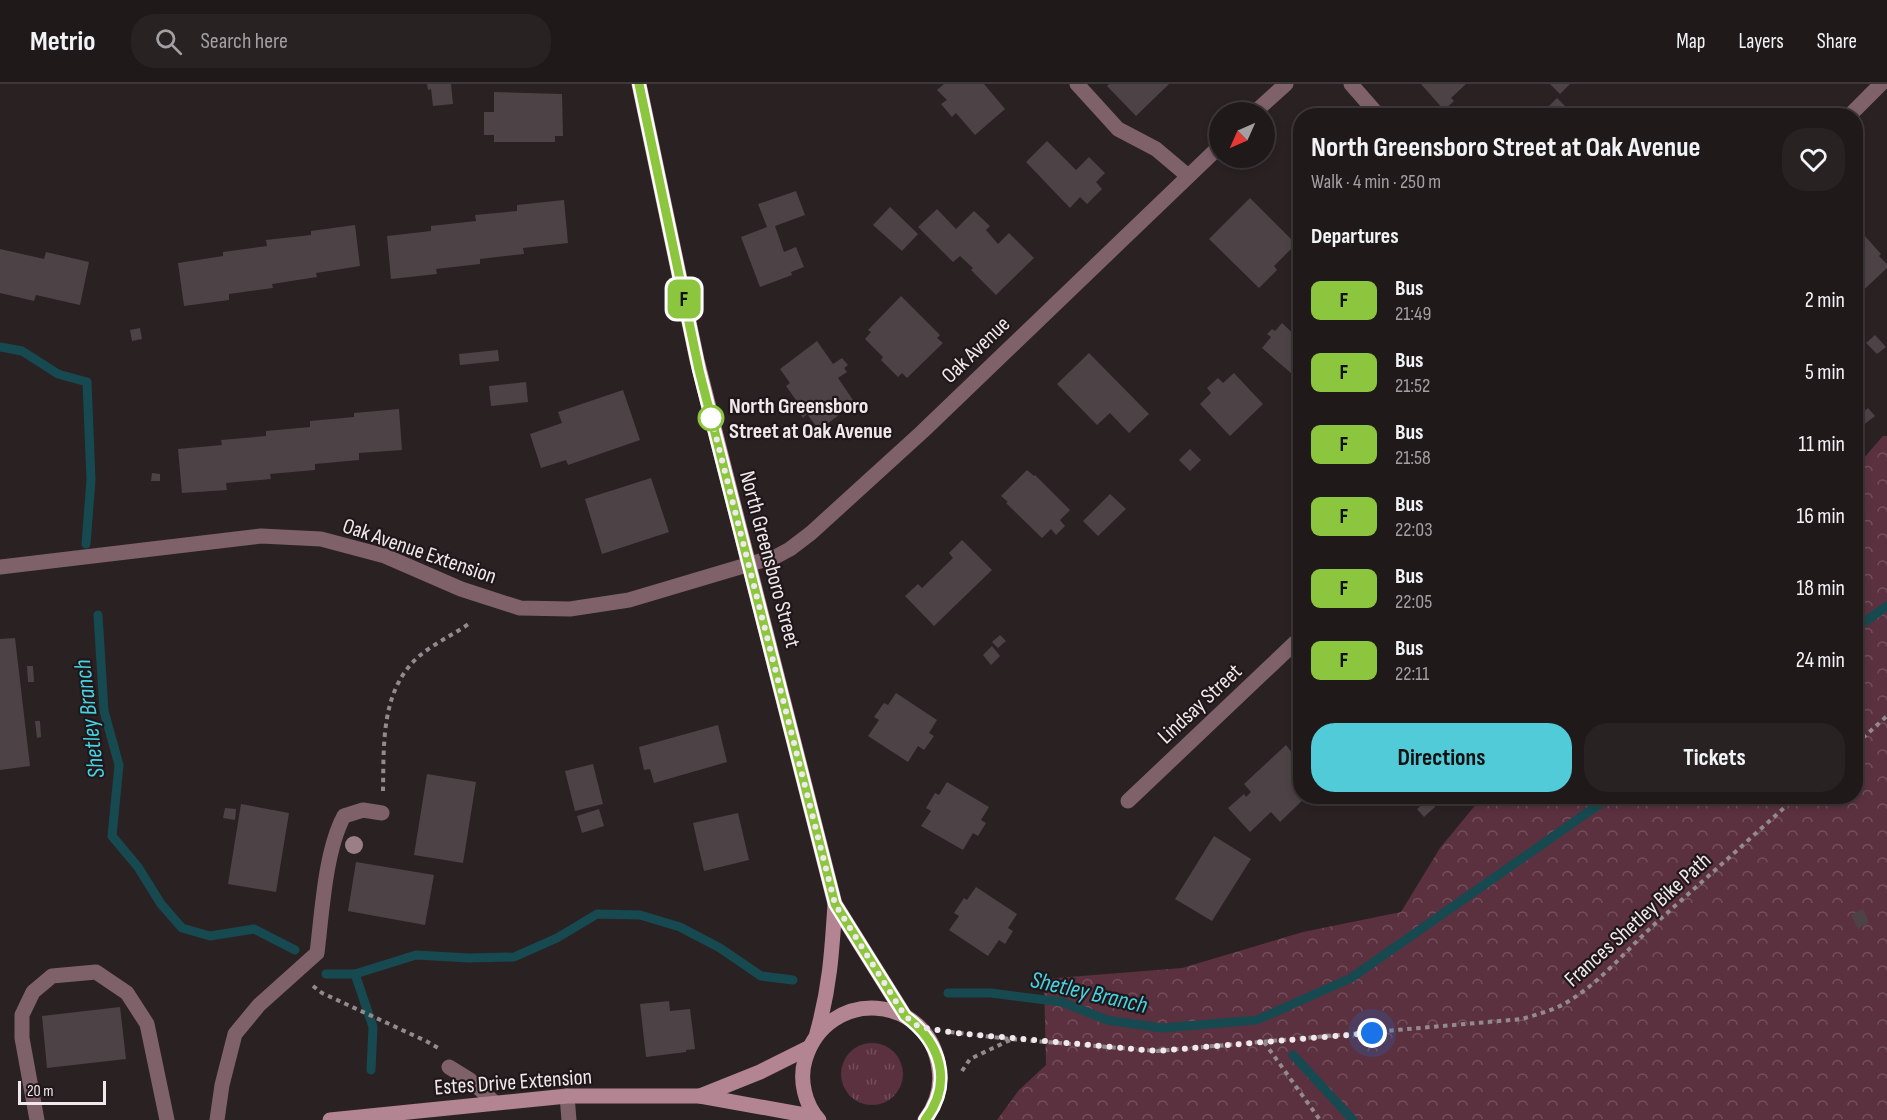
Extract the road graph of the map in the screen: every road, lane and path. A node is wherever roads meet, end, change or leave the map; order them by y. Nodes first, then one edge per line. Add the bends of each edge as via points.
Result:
1 (639, 84) edge
2 (1077, 84) edge
3 (1286, 84) edge
4 (1351, 84) edge
5 (1881, 84) edge
6 (1266, 102) edge
7 (1372, 108) edge
8 (1857, 108) edge
9 (1209, 156) edge
10 (1188, 176) junction
11 (749, 565) junction
12 (0, 567) edge
13 (470, 622) dead end
14 (1293, 645) edge
15 (1887, 716) edge
16 (1863, 738) edge
17 (1128, 801) dead end
18 (1788, 804) edge
19 (382, 813) joint
20 (835, 904) junction
21 (296, 973) junction
22 (905, 1016) junction
23 (919, 1027) junction
24 (817, 1033) junction
25 (1010, 1040) junction
26 (1264, 1042) junction
27 (808, 1048) junction
28 (449, 1067) joint
29 (567, 1096) junction
30 (700, 1096) junction
31 (937, 1097) junction
32 (495, 1103) junction
33 (817, 1119) edge
34 (37, 1120) edge
35 (167, 1120) edge
36 (217, 1120) edge
37 (330, 1120) edge
38 (569, 1120) edge
39 (925, 1120) edge
40 (1320, 1120) edge

1 - 11 main road, North Greensboro Street via 697,360
2 - 10 street via 1118,129 1156,149
3 - 6 street
4 - 7 street
5 - 8 street
9 - 10 street, Oak Avenue
10 - 11 street, Oak Avenue via 812,533 777,556
11 - 12 street, Oak Avenue Extension via 629,600 570,609 520,608 461,590 385,556 321,539 261,536
11 - 20 main road, North Greensboro Street
13 - 19 path via 426,651 403,674 390,700 383,735
14 - 17 street, Lindsay Street
15 - 16 path
18 - 26 path, Frances Shetley Bike Path via 1606,972 1568,1002 1522,1019
19 - 21 street via 363,810 344,816 336,830 317,953
20 - 22 main road, North Greensboro Street
20 - 24 main road, North Greensboro Street via 828,989
21 - 28 path via 322,993 447,1053
21 - 36 street via 259,1005 236,1034
22 - 23 main road
22 - 24 main road via 877,1008 848,1011
23 - 25 path, Frances Shetley Bike Path
23 - 31 main road via 931,1041 938,1060 941,1078
24 - 27 main road
25 - 26 path, Frances Shetley Bike Path via 1157,1051
25 - 31 path, Frances Shetley Bike Path via 970,1059 953,1085
26 - 40 path
27 - 30 main road, Estes Drive Extension
27 - 33 main road via 803,1083
28 - 32 street
29 - 30 main road, Estes Drive Extension
29 - 32 main road, Estes Drive Extension
29 - 38 street
30 - 33 main road, Estes Drive Extension
31 - 39 main road
32 - 37 main road, Estes Drive Extension
34 - 35 street via 22,1038 22,1015 33,992 52,976 96,972 127,993 147,1024

